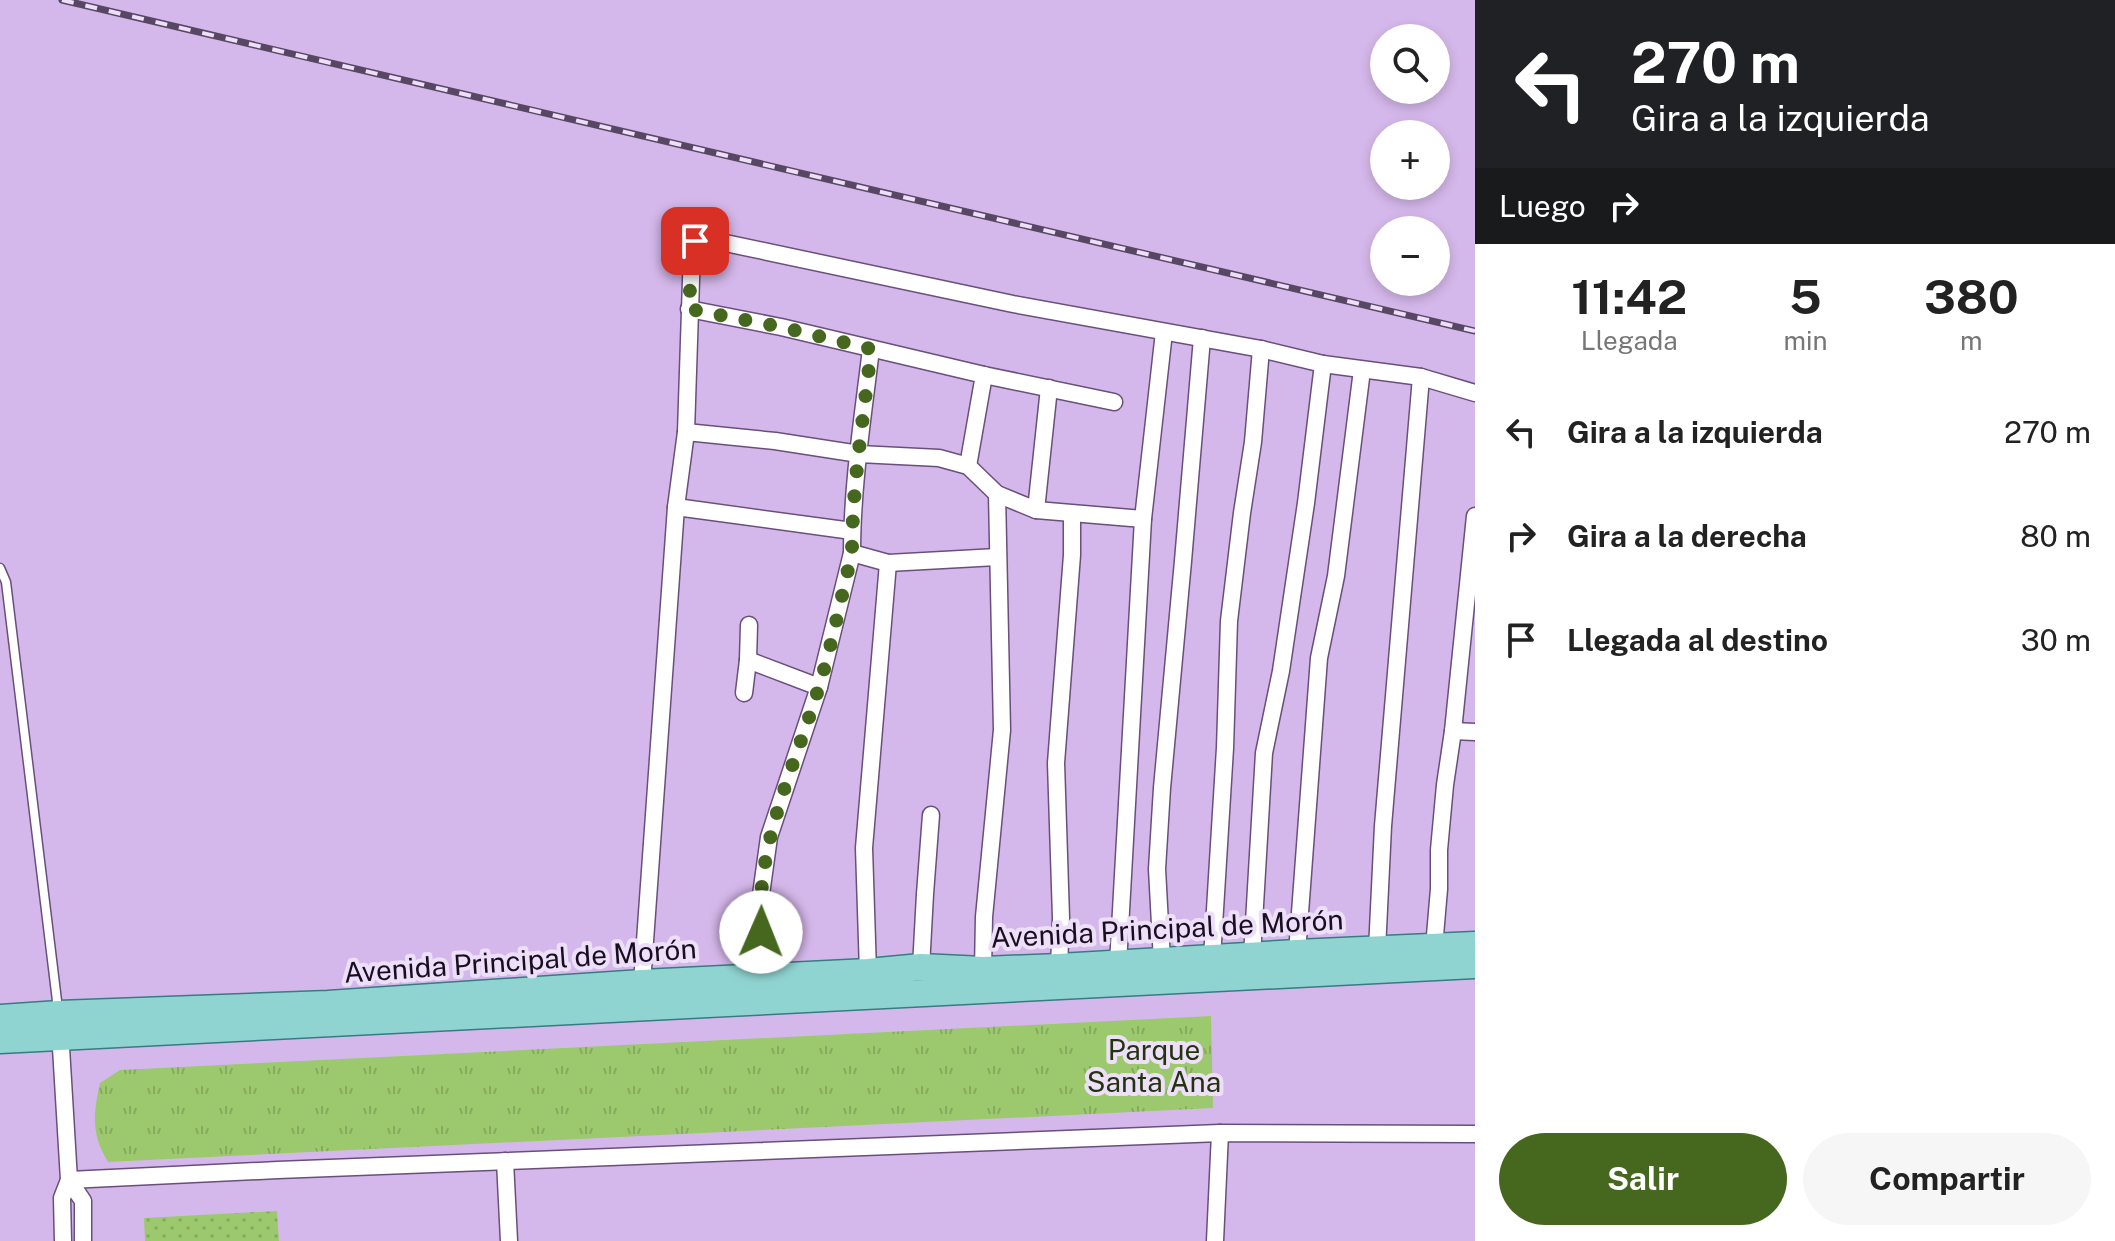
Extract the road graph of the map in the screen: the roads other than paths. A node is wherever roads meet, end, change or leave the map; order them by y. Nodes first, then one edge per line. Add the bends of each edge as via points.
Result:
1 (689, 309) junction
2 (1164, 332) junction
3 (1202, 338) junction
4 (871, 349) junction
5 (1261, 349) junction
6 (1323, 364) junction
7 (1362, 370) junction
8 (984, 375) junction
9 (1421, 377) junction
10 (1049, 388) junction
11 (1475, 393) edge
12 (1114, 402) dead end
13 (686, 432) junction
14 (859, 454) junction
15 (968, 466) junction
16 (997, 494) junction
17 (676, 507) junction
18 (1036, 510) junction
19 (1072, 514) junction
20 (1475, 516) edge
21 (1143, 519) junction
22 (852, 531) junction
23 (852, 553) junction
24 (997, 557) junction
25 (888, 563) junction
26 (0, 568) edge
27 (749, 625) dead end
28 (748, 660) junction
29 (819, 687) junction
30 (744, 693) dead end
31 (1453, 731) junction
32 (1475, 732) edge
33 (931, 815) dead end
34 (1475, 945) edge
35 (1434, 947) junction
36 (1377, 950) junction
37 (1297, 953) junction
38 (1252, 956) junction
39 (1212, 958) junction
40 (1162, 961) junction
41 (1118, 964) junction
42 (1475, 965) edge
43 (921, 967) junction
44 (1059, 967) junction
45 (983, 970) junction
46 (868, 972) junction
47 (764, 977) junction
48 (642, 983) junction
49 (0, 1018) edge
50 (60, 1025) junction
51 (0, 1040) edge
52 (1220, 1133) junction
53 (1475, 1134) edge
54 (505, 1161) junction
55 (69, 1180) junction
56 (63, 1241) edge
57 (83, 1241) edge
58 (509, 1241) edge
59 (1215, 1241) edge

1 - 2 street via 692,250 702,238
1 - 4 street
1 - 13 street
2 - 3 street
2 - 21 street
3 - 5 street
3 - 40 street via 1160,815
4 - 8 street
4 - 14 street
5 - 6 street
5 - 39 street via 1229,621
6 - 7 street
6 - 38 street via 1281,671 1264,753
7 - 9 street
7 - 37 street via 1336,576 1319,658
8 - 10 street
8 - 15 street
9 - 11 street
9 - 36 street
10 - 12 street
10 - 18 street
13 - 14 street
13 - 17 street
14 - 15 street via 939,458
14 - 22 street
15 - 16 street
16 - 18 street
16 - 24 street
17 - 22 street
17 - 48 street
18 - 19 street
19 - 21 street
19 - 44 street via 1056,763
20 - 31 street
21 - 41 street
22 - 23 street
23 - 25 street
23 - 29 street
24 - 25 street
24 - 45 street via 1002,730
25 - 46 street via 864,848
26 - 50 lane via 6,582
27 - 28 street
28 - 29 street
28 - 30 street
29 - 47 street via 769,837 759,909
31 - 32 street
31 - 35 street
33 - 43 street
34 - 35 main road, Avenida Principal de Morón
35 - 36 main road, Avenida Principal de Morón
36 - 37 main road, Avenida Principal de Morón
37 - 38 main road, Avenida Principal de Morón
38 - 39 main road, Avenida Principal de Morón
39 - 40 main road, Avenida Principal de Morón
40 - 41 main road, Avenida Principal de Morón
41 - 44 main road, Avenida Principal de Morón
42 - 50 main road, Avenida Principal de Morón
43 - 45 main road, Avenida Principal de Morón
43 - 46 main road, Avenida Principal de Morón
44 - 45 main road, Avenida Principal de Morón
46 - 47 main road, Avenida Principal de Morón
47 - 48 main road, Avenida Principal de Morón
48 - 50 main road, Avenida Principal de Morón
49 - 50 main road, Avenida Principal de Morón
50 - 51 main road, Avenida Principal de Morón
50 - 55 street
52 - 53 street
52 - 54 street
52 - 59 street
54 - 55 street
54 - 58 street
55 - 56 street via 62,1198
55 - 57 street via 83,1201

